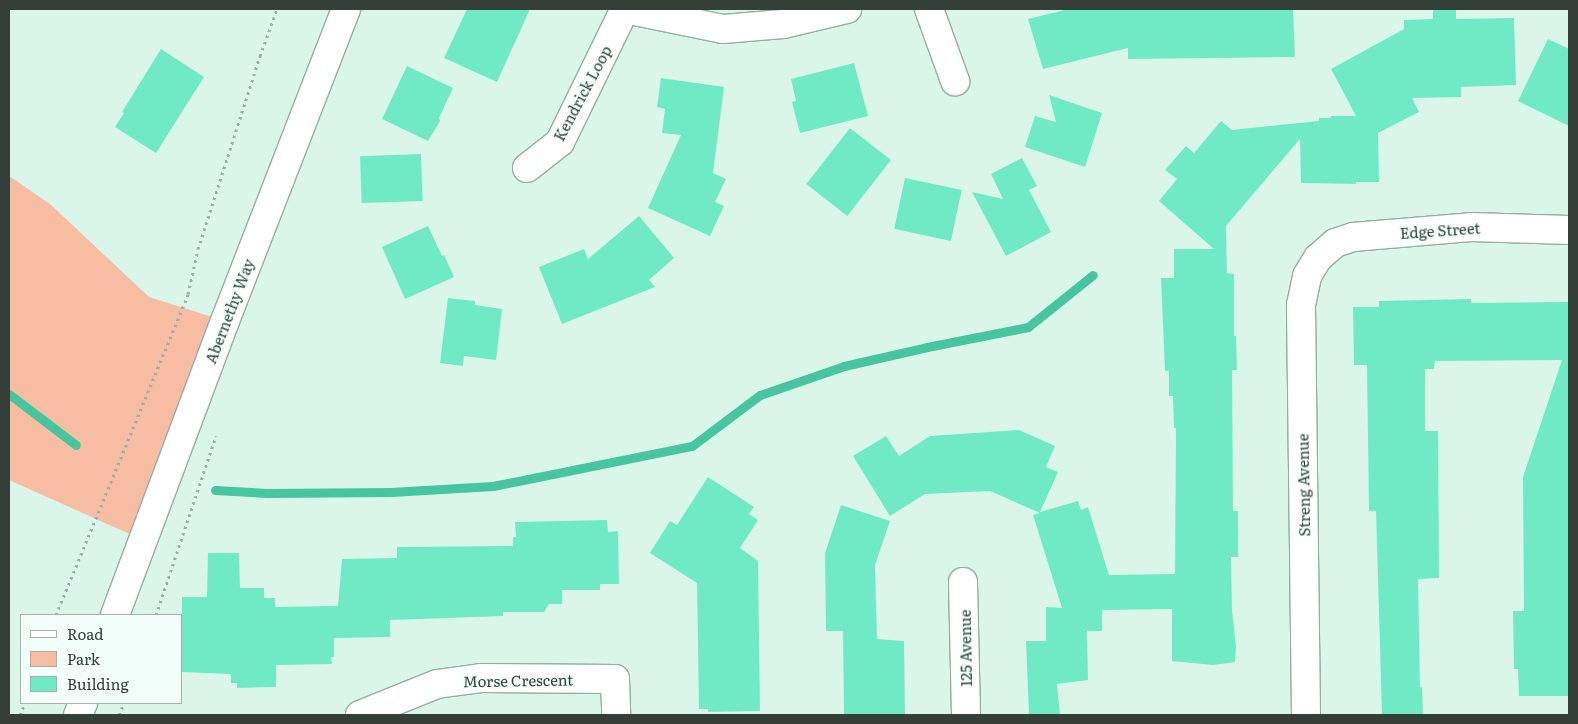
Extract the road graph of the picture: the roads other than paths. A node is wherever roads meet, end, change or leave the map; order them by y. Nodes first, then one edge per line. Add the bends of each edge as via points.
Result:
1 (346, 9) edge
2 (625, 9) edge
3 (847, 9) edge
4 (929, 9) edge
5 (955, 80) dead end
6 (527, 168) dead end
7 (1569, 230) edge
8 (1318, 258) joint
9 (963, 582) dead end
10 (115, 614) edge
11 (360, 715) edge
12 (616, 715) edge
13 (966, 715) edge
14 (1306, 715) edge

1 - 10 street, Abernethy Way
2 - 3 street, Kendrick Loop via 723,29 782,24
2 - 6 street, Kendrick Loop via 560,142
4 - 5 street
7 - 8 street, Edge Street via 1470,227 1353,237 1335,243
8 - 14 street, Streng Avenue via 1307,276 1300,305
9 - 13 street, 125 Avenue
11 - 12 street, Morse Crescent via 437,684 519,678 615,679

